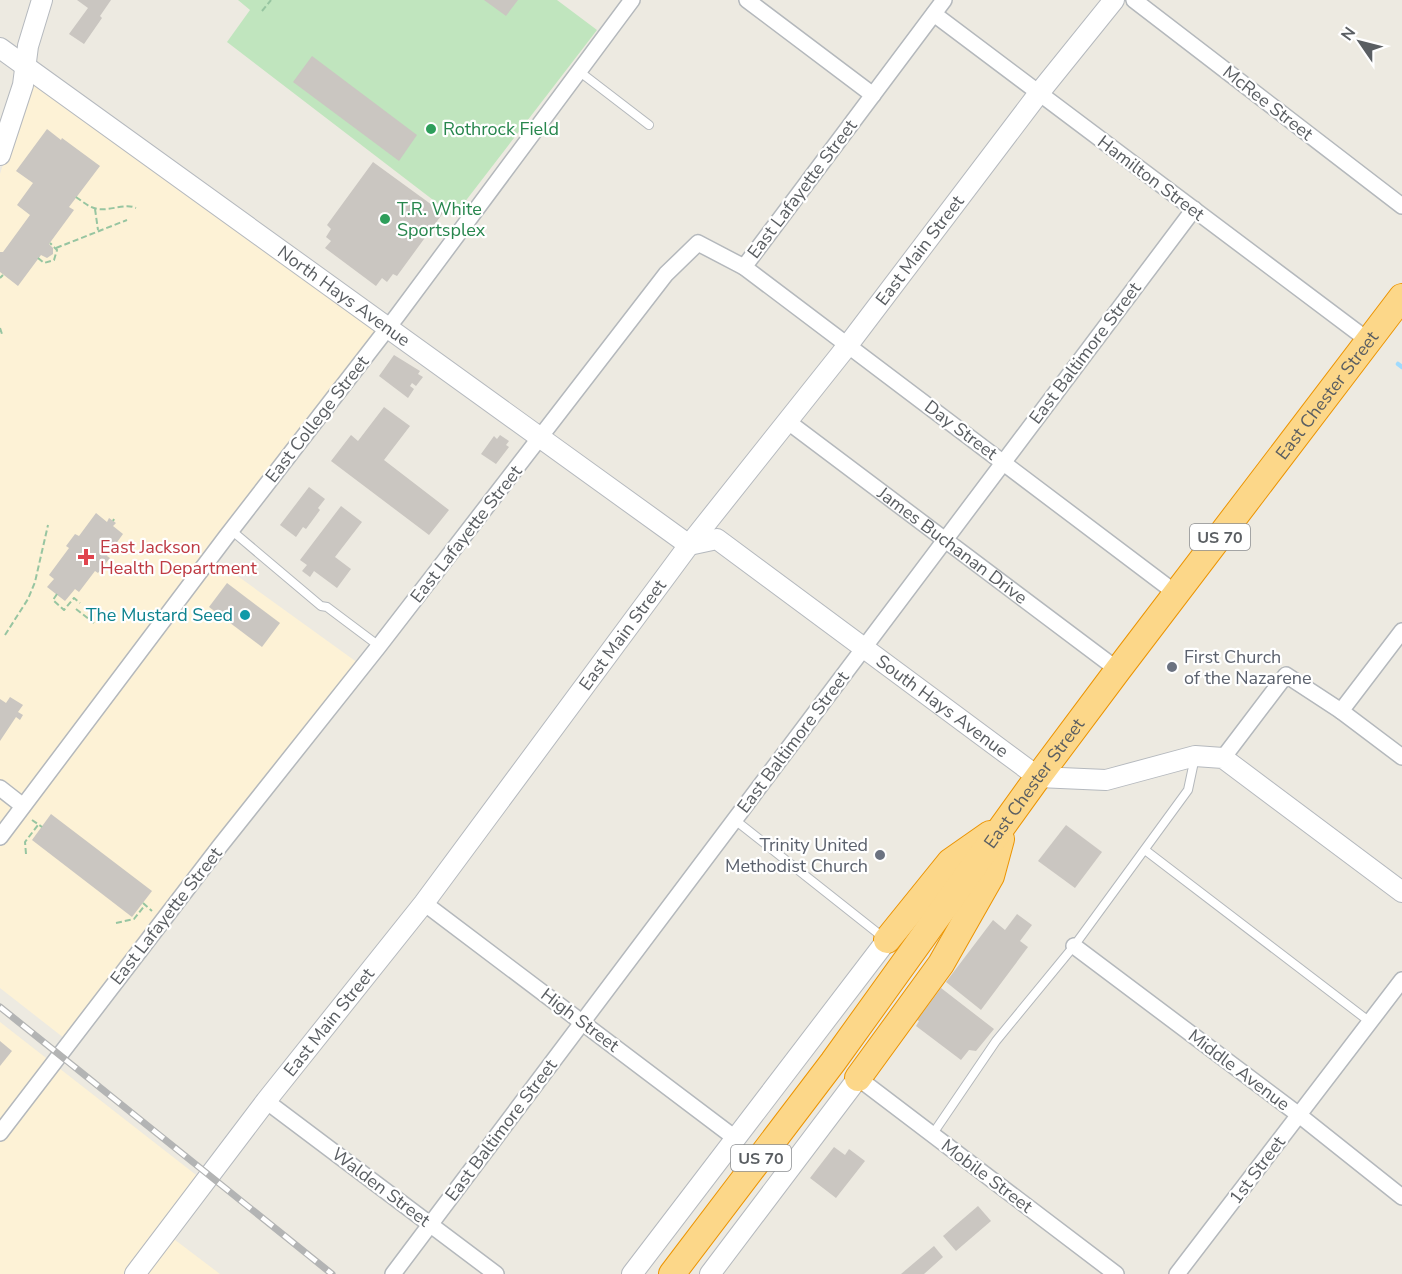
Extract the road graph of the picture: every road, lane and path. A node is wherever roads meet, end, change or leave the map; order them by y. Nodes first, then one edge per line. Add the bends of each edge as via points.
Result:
1 (42, 0) edge
2 (271, 0) edge
3 (632, 0) edge
4 (747, 0) edge
5 (944, 0) edge
6 (1114, 0) edge
7 (1134, 0) edge
8 (262, 12) dead end
9 (934, 14) junction
10 (0, 48) edge
11 (26, 68) junction
12 (580, 72) junction
13 (1039, 93) junction
14 (873, 95) junction
15 (649, 125) dead end
16 (2, 143) edge
17 (76, 197) dead end
18 (1402, 206) edge
19 (136, 208) dead end
20 (95, 209) junction
21 (1194, 210) junction
22 (127, 220) dead end
23 (98, 231) junction
24 (50, 243) dead end
25 (56, 248) junction
26 (38, 258) dead end
27 (744, 267) junction
28 (3, 274) dead end
29 (0, 278) edge
30 (1402, 297) edge
31 (0, 328) edge
32 (387, 329) junction
33 (2, 334) dead end
34 (1369, 341) junction
35 (848, 345) junction
36 (787, 421) junction
37 (540, 439) junction
38 (1003, 462) junction
39 (48, 525) dead end
40 (231, 530) junction
41 (945, 540) junction
42 (689, 545) junction
43 (57, 594) dead end
44 (1178, 594) junction
45 (80, 603) dead end
46 (76, 609) dead end
47 (94, 623) dead end
48 (1402, 631) edge
49 (5, 635) dead end
50 (379, 646) junction
51 (864, 648) junction
52 (1118, 670) junction
53 (1341, 711) junction
54 (1195, 756) junction
55 (1402, 757) edge
56 (1223, 758) junction
57 (1038, 777) junction
58 (0, 788) edge
59 (26, 812) junction
60 (735, 820) junction
61 (1005, 824) junction
62 (0, 837) edge
63 (1145, 850) junction
64 (26, 854) dead end
65 (1402, 892) edge
66 (424, 903) junction
67 (155, 913) dead end
68 (116, 924) dead end
69 (887, 940) junction
70 (1074, 946) junction
71 (1402, 980) edge
72 (582, 1022) junction
73 (1370, 1022) junction
74 (858, 1078) junction
75 (266, 1101) junction
76 (1299, 1115) junction
77 (0, 1133) edge
78 (932, 1134) junction
79 (735, 1138) junction
80 (1402, 1197) edge
81 (430, 1224) junction
82 (135, 1274) edge
83 (393, 1274) edge
84 (496, 1274) edge
85 (632, 1274) edge
86 (672, 1274) edge
87 (710, 1274) edge
88 (1116, 1274) edge
89 (1177, 1274) edge

1 - 11 street via 28,46
2 - 8 path
3 - 12 street, East College Street
4 - 14 street
5 - 9 street, East Lafayette Street
6 - 13 street, East Main Street
7 - 18 street, McRee Street
9 - 13 street, Hamilton Street
9 - 14 street, East Lafayette Street
10 - 11 street, North Hays Avenue
11 - 16 street
11 - 32 street, North Hays Avenue
12 - 15 lane
12 - 32 street, East College Street
13 - 21 street, Hamilton Street
13 - 35 street, East Main Street
14 - 27 street, East Lafayette Street
17 - 20 path
19 - 20 path via 131,205
20 - 23 path
21 - 34 street, Hamilton Street
21 - 38 street, East Baltimore Street
22 - 23 path
23 - 25 path
24 - 25 path
25 - 26 path via 56,257 51,262
27 - 35 street, Day Street
27 - 37 street, East Lafayette Street via 699,243 666,274
28 - 29 path
30 - 34 highway, East Chester Street / US 70
31 - 33 path
32 - 37 street, North Hays Avenue
32 - 40 street, East College Street
34 - 44 highway, East Chester Street / US 70
35 - 36 street, East Main Street
35 - 38 street, Day Street
36 - 41 street, James Buchanan Drive
36 - 42 street, East Main Street
37 - 42 street, North Hays Avenue
37 - 50 street, East Lafayette Street
38 - 41 street, East Baltimore Street
38 - 44 street, Day Street
39 - 49 path via 35,582
40 - 50 lane via 321,606
40 - 59 street, East College Street
41 - 51 street, East Baltimore Street
41 - 52 street, James Buchanan Drive
42 - 51 street, South Hays Avenue via 717,539
42 - 66 street, East Main Street
43 - 45 path via 53,600 64,609 74,598
44 - 52 highway, East Chester Street / US 70
46 - 47 path
48 - 53 street
50 - 77 street, East Lafayette Street
51 - 57 street, South Hays Avenue
51 - 60 street, East Baltimore Street
52 - 57 highway, East Chester Street / US 70
53 - 55 street
53 - 56 street via 1286,675
54 - 56 street
54 - 57 street via 1106,780
54 - 63 lane via 1188,790
56 - 65 street
57 - 61 highway, East Chester Street / US 70
58 - 59 street
59 - 62 street, East College Street
59 - 64 path via 40,826 25,842
60 - 69 lane
60 - 72 street, East Baltimore Street
61 - 69 highway via 950,862
61 - 74 highway via 991,876 946,954
61 - 86 highway, East Chester Street / US 70
63 - 70 lane
63 - 73 lane
66 - 72 street, High Street
66 - 75 street, East Main Street
67 - 68 path via 144,904 134,919
69 - 79 street
70 - 76 street, Middle Avenue
70 - 78 lane via 996,1041
71 - 73 street, 1st Street
72 - 79 street, High Street
72 - 81 street, East Baltimore Street
73 - 76 street, 1st Street
74 - 78 street, Mobile Street
74 - 87 street
75 - 81 street, Walden Street
75 - 82 street, East Main Street
76 - 80 street, Middle Avenue
76 - 89 street, 1st Street
78 - 88 street, Mobile Street
79 - 85 street
81 - 83 street, East Baltimore Street
81 - 84 street, Walden Street

